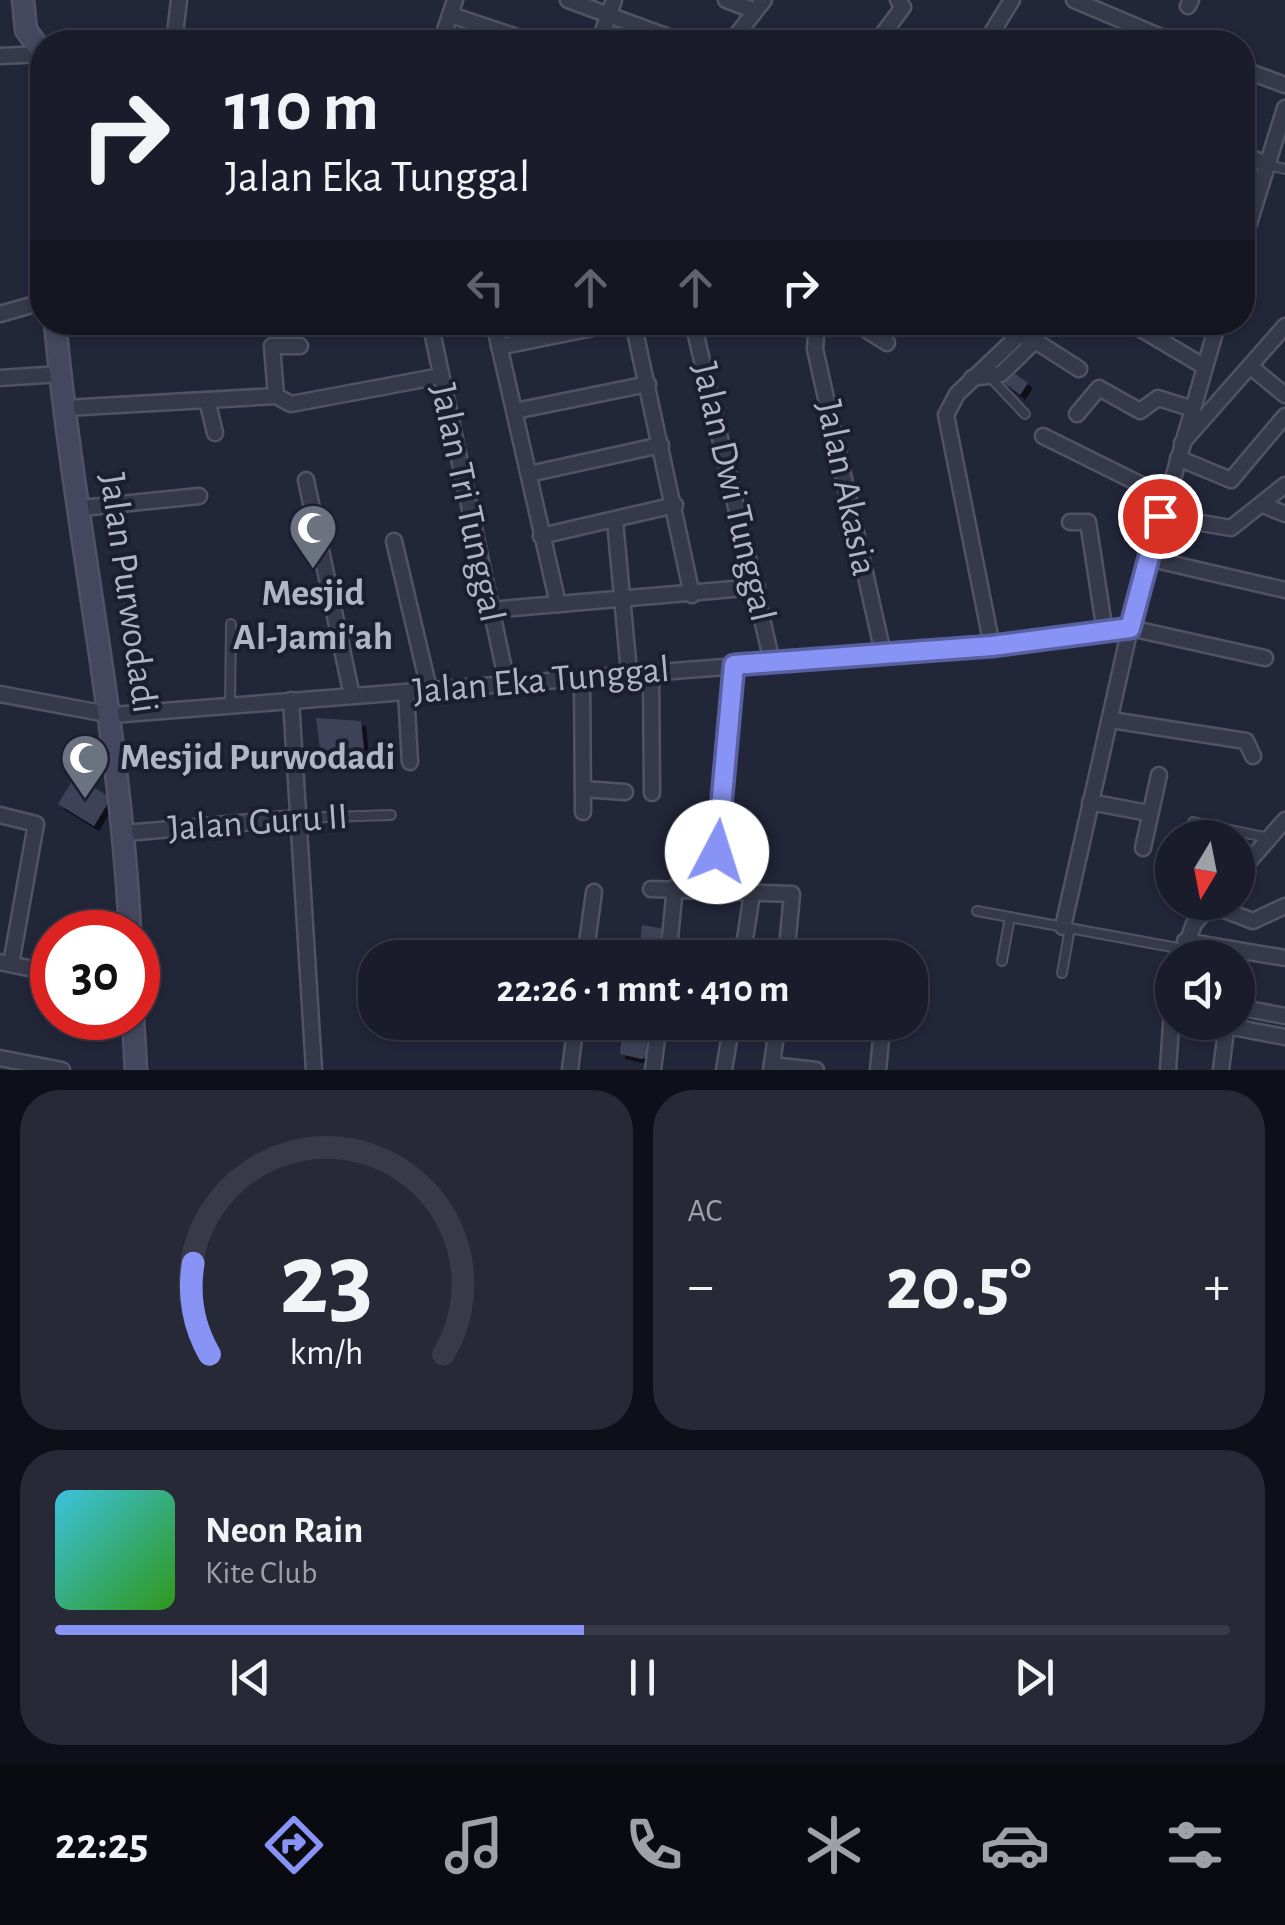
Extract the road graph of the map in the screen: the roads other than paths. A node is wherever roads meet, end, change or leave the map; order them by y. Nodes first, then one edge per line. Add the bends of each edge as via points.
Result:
1 (23, 0) edge
2 (179, 0) edge
3 (568, 0) edge
4 (726, 0) edge
5 (898, 0) edge
6 (1012, 0) edge
7 (1074, 0) edge
8 (760, 6) edge
9 (453, 7) edge
10 (612, 7) edge
11 (175, 30) edge
12 (505, 30) edge
13 (658, 30) edge
14 (741, 30) edge
15 (888, 30) edge
16 (993, 30) edge
17 (1145, 30) edge
18 (30, 36) edge
19 (30, 54) edge
20 (0, 56) edge
21 (1255, 74) edge
22 (1285, 86) edge
23 (1285, 108) edge
24 (1255, 160) edge
25 (1268, 166) junction
26 (1285, 169) edge
27 (1255, 193) edge
28 (30, 305) edge
29 (0, 314) edge
30 (1285, 326) edge
31 (56, 335) edge
32 (433, 335) edge
33 (496, 335) edge
34 (558, 335) edge
35 (636, 335) edge
36 (696, 335) edge
37 (816, 335) edge
38 (874, 335) edge
39 (1152, 335) edge
40 (1214, 335) edge
41 (1034, 340) junction
42 (887, 343) dead end
43 (300, 346) dead end
44 (499, 347) junction
45 (1205, 367) junction
46 (1251, 367) junction
47 (1078, 369) dead end
48 (60, 374) junction
49 (442, 376) junction
50 (990, 377) junction
51 (0, 378) edge
52 (972, 378) junction
53 (648, 384) junction
54 (1285, 395) edge
55 (276, 396) junction
56 (208, 400) junction
57 (65, 408) junction
58 (1193, 409) junction
59 (515, 411) junction
60 (1025, 414) dead end
61 (1077, 414) dead end
62 (1285, 416) edge
63 (215, 433) dead end
64 (1043, 436) dead end
65 (661, 445) junction
66 (1180, 451) junction
67 (529, 474) junction
68 (306, 480) dead end
69 (1285, 484) edge
70 (199, 496) dead end
71 (1166, 497) junction
72 (1263, 504) junction
73 (674, 505) junction
74 (82, 508) junction
75 (1285, 514) edge
76 (1160, 516) junction
77 (615, 521) junction
78 (1070, 522) dead end
79 (541, 536) junction
80 (394, 541) dead end
81 (1151, 559) junction
82 (757, 587) junction
83 (1285, 590) edge
84 (692, 596) junction
85 (623, 602) junction
86 (558, 604) junction
87 (489, 610) junction
88 (231, 624) dead end
89 (1130, 628) junction
90 (1105, 632) junction
91 (992, 646) junction
92 (882, 653) junction
93 (1265, 658) dead end
94 (772, 662) junction
95 (734, 665) junction
96 (630, 672) junction
97 (651, 672) junction
98 (582, 676) junction
99 (507, 683) junction
100 (429, 688) junction
101 (406, 692) junction
102 (0, 694) edge
103 (352, 696) junction
104 (292, 700) junction
105 (230, 707) junction
106 (112, 715) junction
107 (1111, 720) junction
108 (1252, 756) dead end
109 (410, 762) dead end
110 (1158, 775) dead end
111 (582, 789) junction
112 (626, 792) dead end
113 (652, 794) dead end
114 (1090, 802) junction
115 (582, 812) dead end
116 (1148, 813) junction
117 (0, 815) edge
118 (390, 815) dead end
119 (298, 818) junction
120 (1285, 820) edge
121 (125, 833) junction
122 (1255, 835) edge
123 (1268, 838) junction
124 (1144, 848) dead end
125 (1255, 854) edge
126 (675, 887) junction
127 (651, 889) dead end
128 (714, 889) junction
129 (594, 892) dead end
130 (752, 894) junction
131 (1284, 904) edge
132 (129, 910) edge
133 (978, 912) dead end
134 (1010, 917) junction
135 (1248, 920) edge
136 (1067, 927) junction
137 (587, 940) edge
138 (670, 940) edge
139 (745, 940) edge
140 (788, 940) edge
141 (1155, 944) edge
142 (1255, 955) edge
143 (1285, 958) edge
144 (1002, 961) dead end
145 (6, 964) edge
146 (1062, 972) dead end
147 (1255, 1010) edge
148 (1285, 1016) edge
149 (1255, 1031) edge
150 (1285, 1038) edge
151 (134, 1040) edge
152 (574, 1040) edge
153 (658, 1040) edge
154 (729, 1040) edge
155 (776, 1040) edge
156 (881, 1040) dead end
157 (1170, 1040) edge
158 (1225, 1040) edge
159 (0, 1058) edge
160 (772, 1067) edge
161 (54, 1069) edge
162 (136, 1070) edge
163 (314, 1070) edge
164 (570, 1070) edge
165 (654, 1070) edge
166 (724, 1070) edge
167 (816, 1070) edge
168 (878, 1070) edge
169 (1168, 1070) edge
170 (1221, 1070) edge

1 - 18 street
2 - 11 street
3 - 10 street
4 - 8 street
5 - 15 street via 901,15
6 - 16 street
7 - 17 street
8 - 14 street
9 - 12 street
10 - 13 street
19 - 20 street
21 - 22 street
23 - 25 street
24 - 25 street
25 - 26 lane
25 - 27 street
28 - 29 street
30 - 46 street
31 - 48 street, Jalan Purwodadi
32 - 49 street, Jalan Tri Tunggal
33 - 44 street
34 - 44 street
35 - 53 street
36 - 82 street, Jalan Dwi Tunggal
37 - 92 street, Jalan Akasia
38 - 42 street
39 - 45 street
40 - 45 street
41 - 47 street
41 - 50 street
41 - 52 street via 1018,336
43 - 55 street via 272,346
44 - 59 street
45 - 58 street
46 - 54 street
46 - 66 street
48 - 51 street
48 - 57 street, Jalan Purwodadi
49 - 55 street via 291,404
49 - 87 street, Jalan Tri Tunggal
50 - 52 street
50 - 60 lane
52 - 91 street via 944,422
53 - 59 street
53 - 65 street
55 - 56 street
56 - 57 street
56 - 63 street
57 - 74 street, Jalan Purwodadi
58 - 61 street via 1158,398 1140,411 1099,388
58 - 66 street
59 - 67 street
62 - 66 street via 1231,480
64 - 71 street
65 - 67 street
65 - 73 street
66 - 71 street
67 - 79 street
68 - 103 street
69 - 72 street
70 - 74 street
71 - 76 street
72 - 75 street
72 - 76 street via 1231,528
73 - 77 street
73 - 84 street
74 - 106 street, Jalan Purwodadi
76 - 81 street
77 - 79 street
77 - 85 street
78 - 90 street via 1088,522
79 - 86 street
80 - 100 street
81 - 83 street
81 - 89 street
82 - 84 street
82 - 94 street, Jalan Dwi Tunggal
84 - 85 street
85 - 86 street
85 - 96 street
86 - 87 street
87 - 99 street, Jalan Tri Tunggal
88 - 105 lane
89 - 90 street, Jalan Eka Tunggal
89 - 93 street
89 - 107 street
90 - 91 street, Jalan Eka Tunggal
91 - 92 street, Jalan Eka Tunggal
92 - 94 street, Jalan Eka Tunggal
94 - 95 street, Jalan Eka Tunggal
95 - 97 street, Jalan Eka Tunggal
95 - 128 street
96 - 97 street, Jalan Eka Tunggal
96 - 98 street, Jalan Eka Tunggal
97 - 113 street
98 - 99 street, Jalan Eka Tunggal
98 - 111 street
99 - 100 street, Jalan Eka Tunggal
100 - 101 street, Jalan Eka Tunggal
101 - 103 street, Jalan Eka Tunggal
101 - 109 street
102 - 106 street, Jalan Eka Tunggal
103 - 104 street, Jalan Eka Tunggal
104 - 105 street, Jalan Eka Tunggal
104 - 119 street
105 - 106 street, Jalan Eka Tunggal
106 - 121 street, Jalan Purwodadi
107 - 108 street via 1246,741
107 - 114 street
110 - 116 street
111 - 112 street
111 - 115 street
114 - 116 street
114 - 136 street
116 - 124 street
117 - 145 street via 36,824
118 - 119 lane, Jalan Guru II
119 - 121 street, Jalan Guru II
119 - 163 street
120 - 123 street
121 - 132 street, Jalan Purwodadi
122 - 123 lane
123 - 125 street
126 - 127 street
126 - 128 street
126 - 138 street
128 - 130 street
129 - 137 street
130 - 139 street
130 - 140 street via 794,897
131 - 135 street via 1263,920
133 - 134 lane
134 - 136 lane
134 - 144 lane
136 - 141 lane
136 - 146 lane
142 - 143 street
147 - 148 street
149 - 150 street
151 - 162 street
152 - 164 street
153 - 165 street
154 - 166 street
155 - 160 street
156 - 168 street
157 - 169 street
158 - 170 street
159 - 161 street
160 - 167 street

